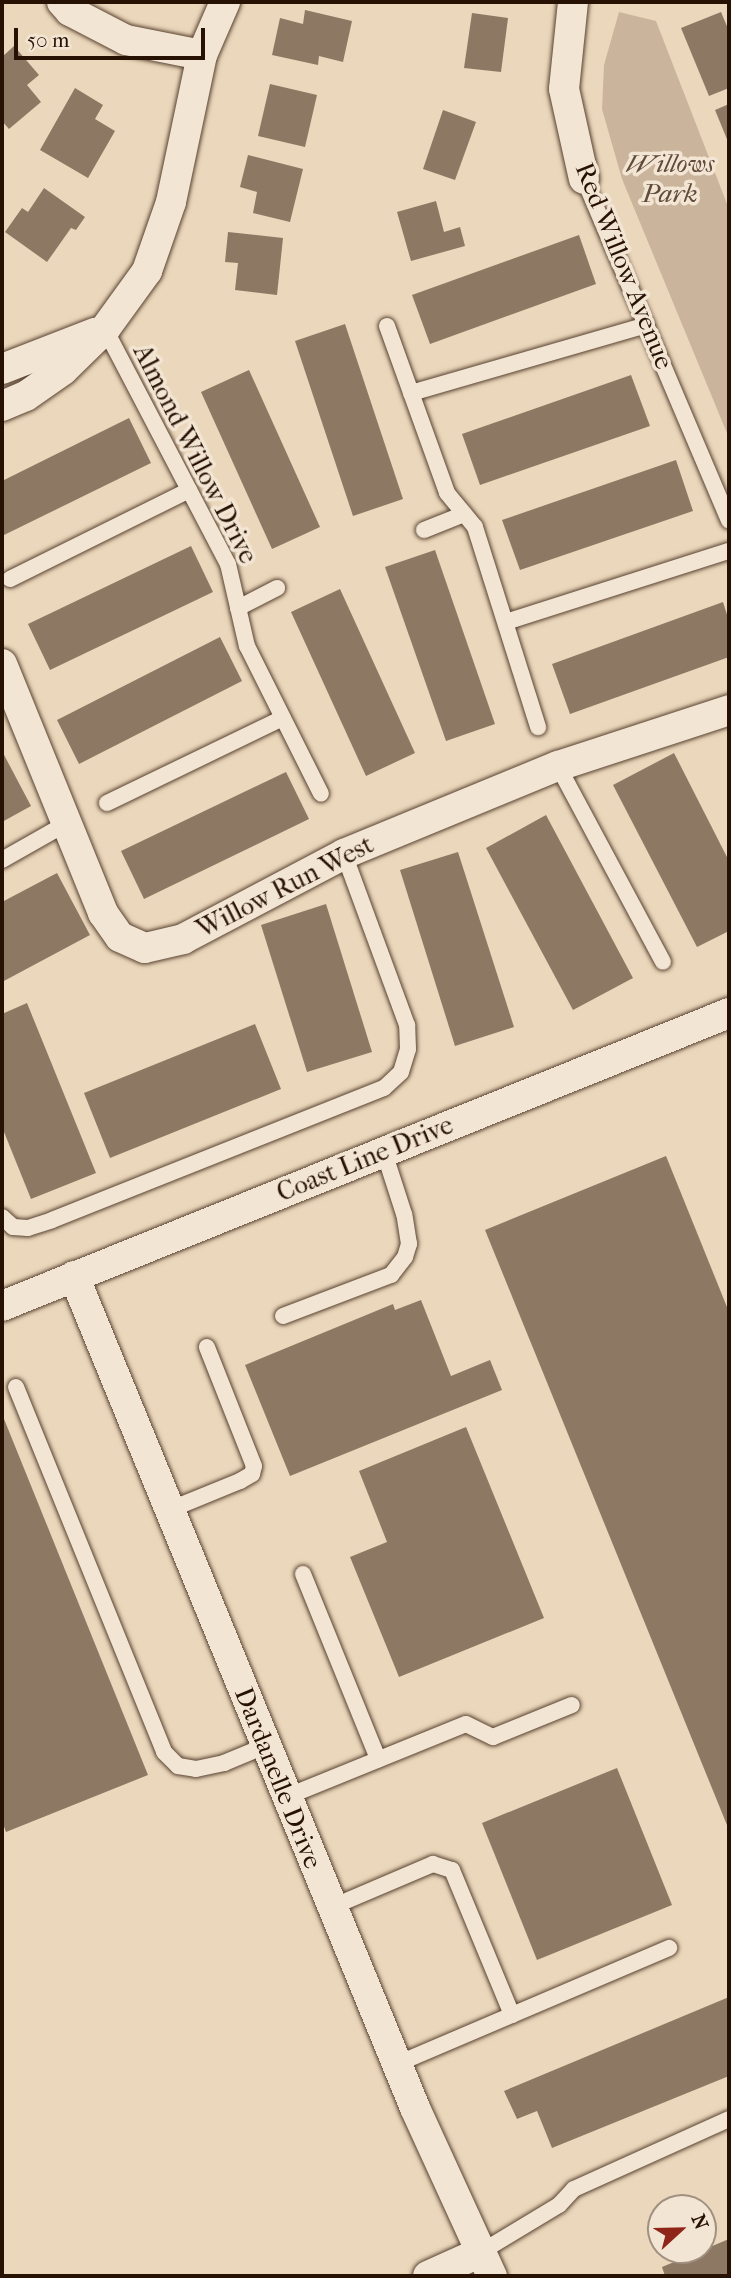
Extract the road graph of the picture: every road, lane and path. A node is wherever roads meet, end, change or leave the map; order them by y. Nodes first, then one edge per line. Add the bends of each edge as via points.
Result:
1 (62, 2) edge
2 (225, 2) edge
3 (573, 2) edge
4 (202, 55) junction
5 (584, 180) joint
6 (646, 325) junction
7 (387, 327) dead end
8 (105, 329) junction
9 (2, 369) edge
10 (411, 393) junction
11 (2, 406) edge
12 (189, 490) junction
13 (464, 514) junction
14 (729, 521) edge
15 (424, 530) dead end
16 (729, 551) edge
17 (10, 579) dead end
18 (277, 588) dead end
19 (238, 608) junction
20 (506, 622) junction
21 (2, 664) edge
22 (729, 710) edge
23 (283, 718) junction
24 (538, 727) dead end
25 (558, 766) junction
26 (321, 793) dead end
27 (107, 803) dead end
28 (67, 823) junction
29 (344, 854) junction
30 (2, 860) edge
31 (663, 962) dead end
32 (729, 1013) edge
33 (384, 1152) junction
34 (2, 1217) edge
35 (74, 1276) junction
36 (2, 1306) edge
37 (283, 1316) dead end
38 (206, 1347) dead end
39 (16, 1387) dead end
40 (169, 1510) junction
41 (303, 1574) dead end
42 (572, 1705) dead end
43 (265, 1746) junction
44 (378, 1759) junction
45 (286, 1797) junction
46 (332, 1907) junction
47 (669, 1948) dead end
48 (512, 2015) junction
49 (397, 2064) junction
50 (729, 2119) edge
51 (486, 2264) edge
52 (428, 2276) edge

1 - 4 street via 70,11 126,40
2 - 4 street
3 - 5 street, Red Willow Avenue via 564,89
4 - 8 street via 172,202 147,271
5 - 6 lane, Red Willow Avenue
6 - 10 lane
6 - 14 lane, Red Willow Avenue
7 - 10 lane
8 - 9 street
8 - 11 street via 63,370 26,396
8 - 12 lane, Almond Willow Drive
10 - 13 lane via 447,493
12 - 17 lane
12 - 19 lane, Almond Willow Drive via 228,564
13 - 15 lane
13 - 20 lane via 475,527
16 - 20 lane
18 - 19 lane
19 - 23 lane, Almond Willow Drive via 247,646
20 - 24 lane
21 - 28 street, Willow Run West
22 - 25 street, Willow Run West
23 - 26 lane, Almond Willow Drive
23 - 27 lane
25 - 29 street, Willow Run West
25 - 31 lane
28 - 29 street, Willow Run West via 103,913 120,937 145,948 183,939
28 - 30 lane
29 - 34 lane via 407,1025 408,1049 401,1072 384,1088 52,1220 13,1227
32 - 33 street, Coast Line Drive
33 - 35 street, Coast Line Drive
33 - 37 lane via 404,1214 409,1244 405,1257 391,1275
35 - 36 street, Coast Line Drive
35 - 40 street, Dardanelle Drive
38 - 40 lane via 254,1466 240,1481
39 - 43 lane via 164,1752 178,1766 196,1769
40 - 43 street, Dardanelle Drive
41 - 44 lane
42 - 44 lane via 493,1737 466,1724
43 - 45 street, Dardanelle Drive
44 - 45 lane
45 - 46 street, Dardanelle Drive
46 - 48 lane via 433,1864 452,1870
46 - 49 street, Dardanelle Drive
47 - 48 lane
48 - 49 lane
49 - 51 street, Dardanelle Drive
50 - 51 lane via 574,2189
51 - 52 street

